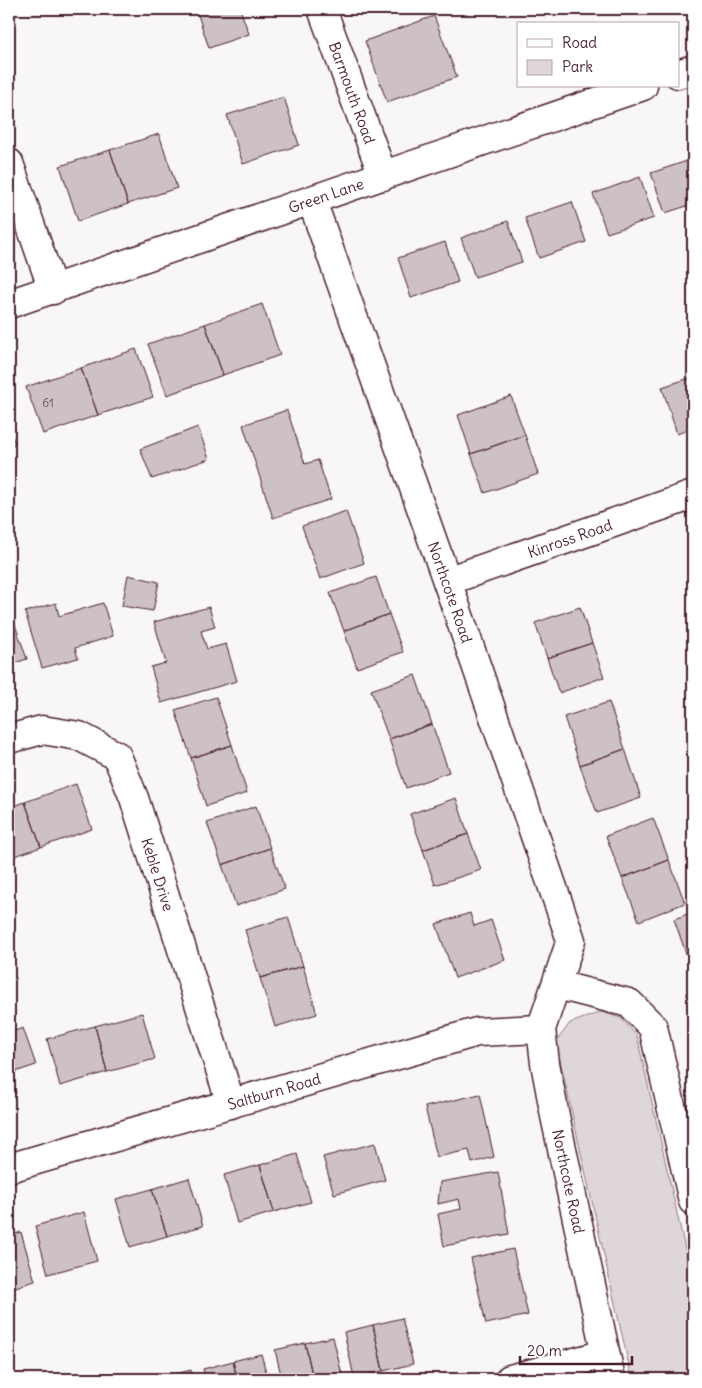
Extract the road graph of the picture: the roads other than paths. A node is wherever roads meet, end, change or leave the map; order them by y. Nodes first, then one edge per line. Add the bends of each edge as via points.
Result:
1 (322, 9) edge
2 (693, 69) edge
3 (680, 73) edge
4 (637, 88) edge
5 (9, 163) edge
6 (382, 176) junction
7 (312, 201) junction
8 (53, 290) junction
9 (9, 304) edge
10 (693, 495) edge
11 (447, 581) junction
12 (9, 739) edge
13 (557, 985) junction
14 (541, 1028) junction
15 (231, 1104) junction
16 (9, 1168) edge
17 (693, 1201) edge
18 (608, 1366) edge
19 (510, 1379) edge

1 - 6 street, Barmouth Road
2 - 3 street
4 - 6 street, Green Lane
5 - 8 street
6 - 7 street, Green Lane
7 - 8 street, Green Lane
7 - 11 street, Northcote Road
8 - 9 street, Green Lane
10 - 11 street, Kinross Road
11 - 13 street, Northcote Road via 572,940
12 - 15 street, Keble Drive via 42,730 78,736 117,756 134,798
13 - 14 street, Northcote Road
13 - 17 street via 629,1003 653,1027
14 - 15 street, Saltburn Road via 477,1032
14 - 18 street, Northcote Road via 548,1081
15 - 16 street, Saltburn Road
18 - 19 street

